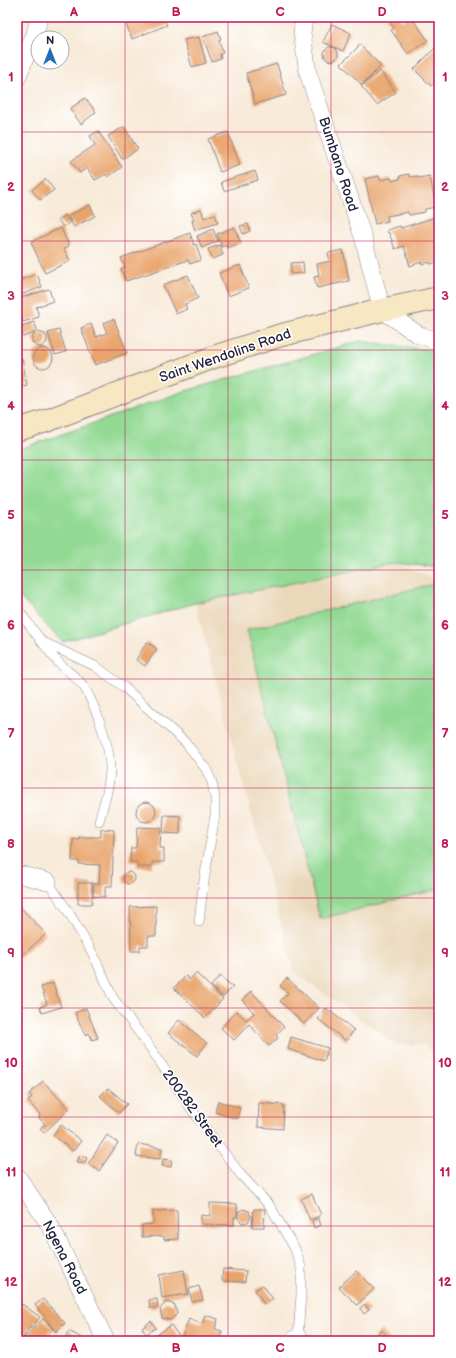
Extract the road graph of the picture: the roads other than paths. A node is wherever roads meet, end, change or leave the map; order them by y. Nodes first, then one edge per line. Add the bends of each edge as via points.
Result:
1 (39, 17) edge
2 (304, 17) edge
3 (17, 78) edge
4 (439, 298) edge
5 (382, 310) junction
6 (439, 341) edge
7 (17, 430) edge
8 (17, 608) edge
9 (41, 641) junction
10 (99, 821) dead end
11 (17, 875) edge
12 (48, 882) joint
13 (199, 922) dead end
14 (17, 1176) edge
15 (301, 1340) edge
16 (106, 1341) edge

1 - 3 street via 35,34
2 - 5 street, Bumbano Road via 302,33 308,73 363,236
4 - 5 street, Saint Wendolins Road
5 - 6 street via 419,335
5 - 7 street, Saint Wendolins Road via 278,336 214,357
8 - 9 lane
9 - 10 lane via 83,686 99,718 108,748 110,767
9 - 13 lane via 95,666 124,687 186,743 206,769 213,787 215,815
11 - 12 street
12 - 15 lane, 200282 Street via 93,954 113,998 197,1117 270,1206 295,1249 301,1267
14 - 16 street, Ngena Road via 51,1227

